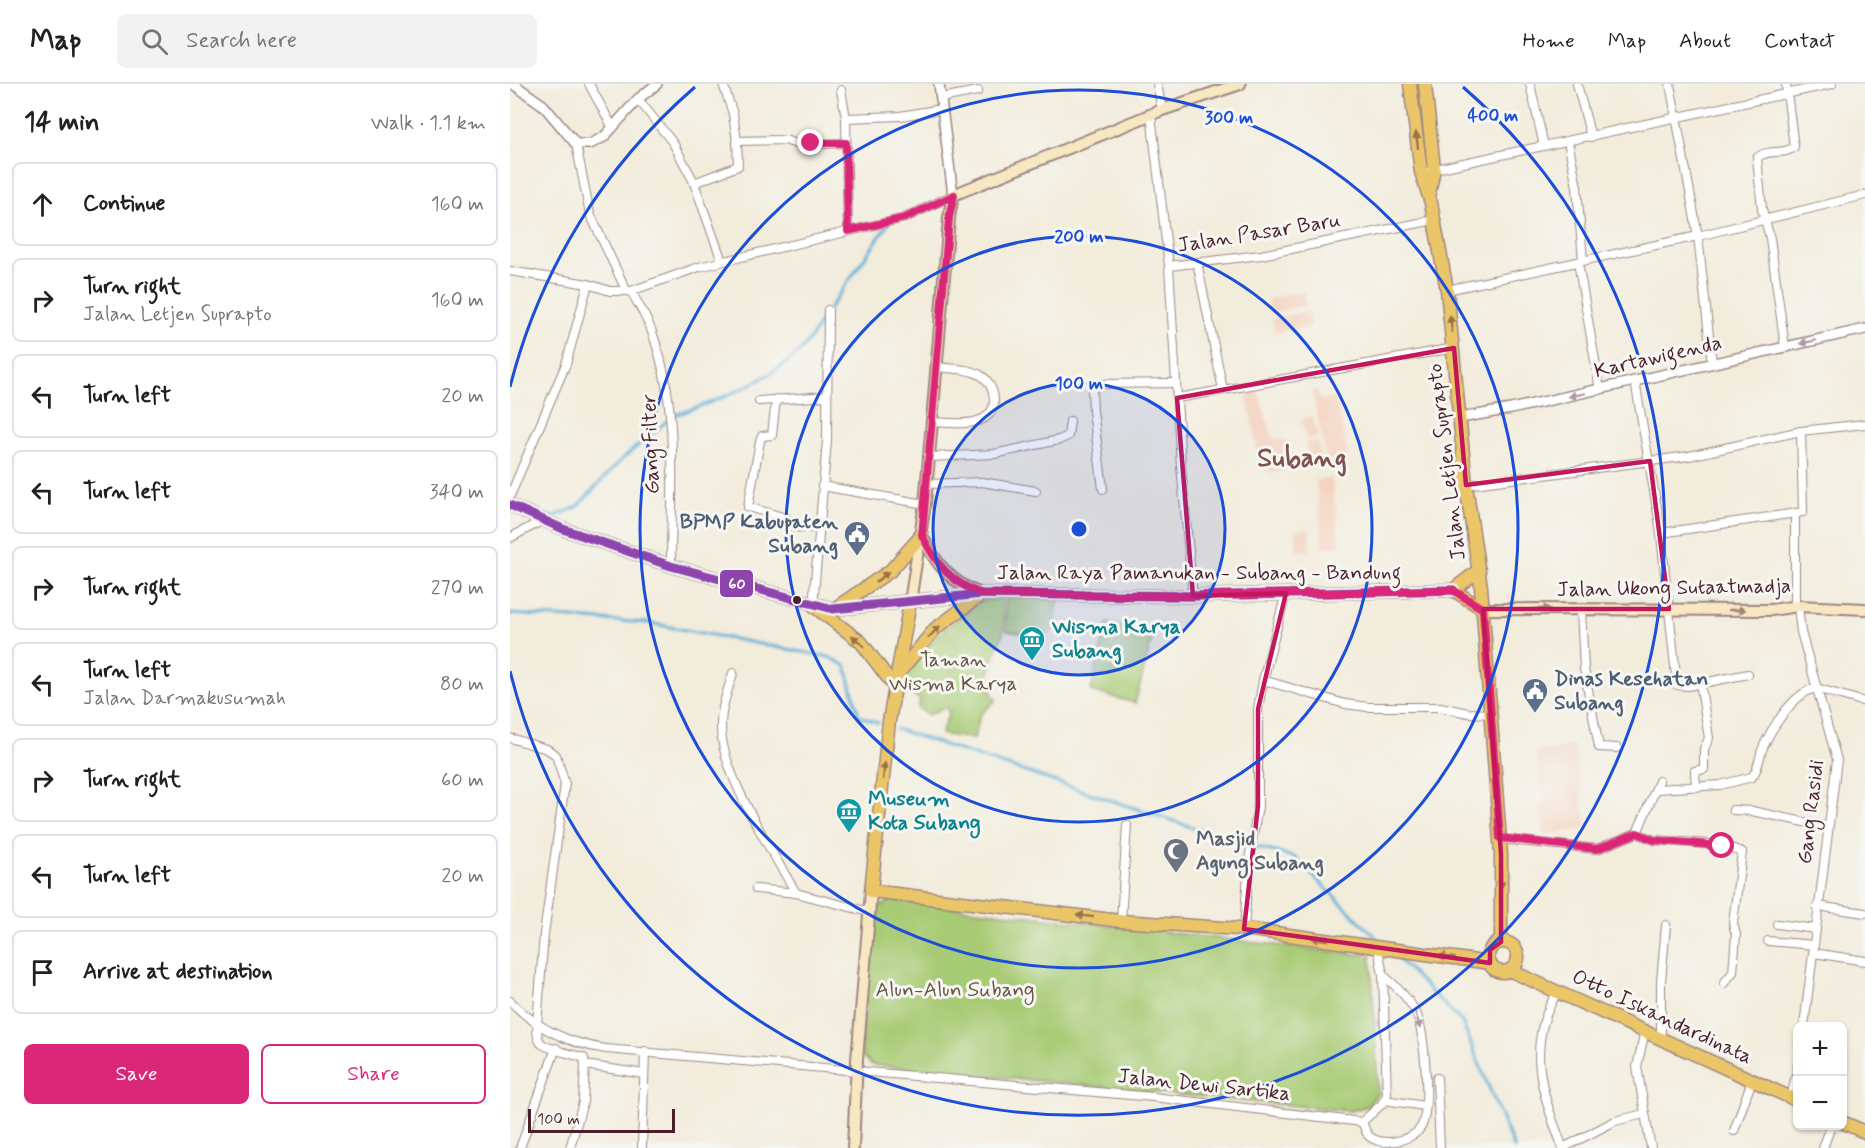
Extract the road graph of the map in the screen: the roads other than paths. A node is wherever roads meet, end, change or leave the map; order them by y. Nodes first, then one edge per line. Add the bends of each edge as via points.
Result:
1 (513, 84) edge
2 (589, 84) edge
3 (657, 84) edge
4 (723, 84) edge
5 (939, 84) edge
6 (1156, 84) edge
7 (1240, 84) edge
8 (1410, 84) edge
9 (1425, 84) edge
10 (1530, 84) edge
11 (1577, 84) edge
12 (1670, 84) edge
13 (1786, 84) edge
14 (1832, 84) edge
15 (841, 90) dead end
16 (978, 91) dead end
17 (1788, 95) junction
18 (941, 98) junction
19 (638, 99) junction
20 (942, 109) junction
21 (1162, 110) junction
22 (1151, 115) junction
23 (846, 118) junction
24 (1675, 119) junction
25 (613, 128) junction
26 (1591, 136) junction
27 (737, 141) junction
28 (1568, 141) junction
29 (846, 143) junction
30 (576, 144) junction
31 (1544, 146) junction
32 (1434, 169) junction
33 (1421, 172) junction
34 (694, 183) junction
35 (1428, 194) junction
36 (954, 195) junction
37 (1865, 195) edge
38 (1434, 220) junction
39 (1766, 221) junction
40 (848, 231) junction
41 (1698, 236) junction
42 (722, 261) junction
43 (1581, 261) junction
44 (1197, 262) junction
45 (1169, 266) junction
46 (510, 271) edge
47 (588, 284) junction
48 (1447, 290) junction
49 (629, 291) junction
50 (828, 310) dead end
51 (1865, 329) edge
52 (1785, 347) junction
53 (1454, 348) junction
54 (1712, 363) junction
55 (938, 367) junction
56 (1635, 381) junction
57 (1176, 383) junction
58 (1223, 390) junction
59 (1600, 390) junction
60 (826, 396) junction
61 (1177, 398) junction
62 (776, 399) junction
63 (759, 401) dead end
64 (1460, 418) junction
65 (1070, 421) dead end
66 (933, 422) junction
67 (1865, 424) edge
68 (1800, 431) junction
69 (930, 458) junction
70 (1650, 461) junction
71 (927, 484) junction
72 (1466, 485) junction
73 (822, 486) junction
74 (1103, 489) dead end
75 (1036, 490) dead end
76 (510, 496) edge
77 (925, 504) junction
78 (510, 505) edge
79 (1795, 513) junction
80 (543, 520) junction
81 (819, 528) junction
82 (1661, 533) junction
83 (922, 535) junction
84 (510, 538) edge
85 (671, 566) junction
86 (1479, 570) junction
87 (1453, 590) junction
88 (1286, 593) junction
89 (982, 594) junction
90 (1194, 596) junction
91 (910, 602) junction
92 (813, 605) junction
93 (1796, 606) junction
94 (833, 609) junction
95 (1483, 609) junction
96 (1581, 609) junction
97 (1669, 609) junction
98 (1865, 609) edge
99 (733, 673) dead end
100 (1748, 674) dead end
101 (1263, 680) junction
102 (895, 681) junction
103 (1700, 682) junction
104 (1816, 688) junction
105 (1865, 702) edge
106 (1491, 714) junction
107 (510, 738) edge
108 (1617, 748) dead end
109 (1696, 787) junction
110 (1733, 810) dead end
111 (1127, 825) dead end
112 (1828, 827) junction
113 (1637, 833) junction
114 (1500, 838) junction
115 (756, 889) dead end
116 (871, 891) junction
117 (796, 892) junction
118 (1817, 906) junction
119 (868, 912) junction
120 (1865, 913) edge
121 (1121, 921) junction
122 (1777, 924) dead end
123 (1666, 926) dead end
124 (1816, 928) junction
125 (1244, 929) junction
126 (1768, 941) dead end
127 (1501, 942) junction
128 (1378, 948) junction
129 (1814, 949) junction
130 (1865, 961) edge
131 (1490, 963) junction
132 (1509, 970) junction
133 (1383, 975) junction
134 (1724, 983) dead end
135 (1558, 991) junction
136 (510, 1001) edge
137 (1805, 1022) edge
138 (537, 1025) junction
139 (1645, 1029) junction
140 (1661, 1037) junction
141 (556, 1048) junction
142 (645, 1051) junction
143 (585, 1065) junction
144 (857, 1070) junction
145 (644, 1074) junction
146 (1437, 1078) dead end
147 (1752, 1080) junction
148 (1384, 1100) junction
149 (1793, 1100) edge
150 (1425, 1106) junction
151 (1644, 1113) junction
152 (1362, 1122) junction
153 (1847, 1124) edge
154 (1829, 1130) edge
155 (1734, 1131) dead end
156 (1865, 1132) edge
157 (520, 1148) edge
158 (570, 1148) edge
159 (642, 1148) edge
160 (854, 1148) edge
161 (1440, 1148) edge
162 (1651, 1148) edge
163 (1823, 1148) edge

1 - 30 street via 543,105
2 - 25 street
3 - 19 street
4 - 27 street
5 - 18 street
6 - 21 street
7 - 21 main road
33 -> 8 main road, Jalan Letjen Suprapto
9 - 32 main road, Jalan Letjen Suprapto
10 - 31 street
11 - 26 street
12 - 24 street
13 - 17 street
14 - 17 street
15 - 23 street
16 - 18 street
17 - 24 street
17 - 39 street via 1794,147 1757,158
18 - 20 street
19 - 25 street
19 - 34 street via 667,134
20 - 23 street via 900,116
20 - 36 street
21 - 22 main road
22 - 36 main road
22 - 45 street, Jalan Pasar Baru
23 - 29 street
24 - 26 street
24 - 41 street
25 - 30 street via 597,142
26 - 28 street
27 - 29 street
27 - 34 street via 738,166
28 - 31 street
28 - 43 street via 1577,187
29 - 40 street
30 - 49 street, Gang Filter via 590,214
31 - 32 street
32 - 33 street
32 - 35 main road, Jalan Letjen Suprapto
33 - 35 main road, Jalan Letjen Suprapto
34 - 42 street
35 - 38 main road, Jalan Letjen Suprapto
36 - 40 street via 905,218
36 - 55 main road
37 - 39 street
38 - 44 street, Jalan Pasar Baru via 1261,255
38 - 48 main road, Jalan Letjen Suprapto
39 - 41 street
39 - 52 street
40 - 42 street
41 - 43 street
41 - 54 street
42 - 49 street
43 - 48 street
43 - 59 street
44 - 45 street, Jalan Pasar Baru
44 - 58 street
45 - 57 street
46 - 47 street
47 - 49 street via 609,291
47 - 76 street via 566,364
53 -> 48 main road, Jalan Letjen Suprapto
49 - 85 street, Gang Filter via 652,331 672,412
50 - 60 street
51 -> 52 street, Kartawigenda
52 - 54 street, Kartawigenda
53 - 58 street
53 - 64 main road, Jalan Letjen Suprapto
54 - 56 street, Kartawigenda
55 - 66 main road
55 - 66 street via 979,374 989,383 994,400 990,413 978,421
56 - 59 street, Kartawigenda
56 - 70 street
57 - 61 street
57 - 74 street via 1103,384 1092,388
58 - 61 street
59 -> 64 street, Kartawigenda
60 - 62 street
60 - 73 street
61 - 90 street
62 - 63 street
62 - 81 street via 772,435 762,436 760,441 748,507 786,518 793,527
64 - 72 main road, Jalan Letjen Suprapto
65 - 69 street via 1067,438 994,454
66 - 69 main road
67 - 68 street
68 - 70 street
68 - 79 street, Gang Rasidi via 1803,512
69 - 71 main road
70 - 72 street
70 - 82 street
71 - 75 street via 982,482
71 - 77 main road
72 - 86 main road, Jalan Letjen Suprapto
73 - 77 street
73 - 81 street
77 - 83 main road
78 - 80 main road, Jalan Raya Pamanukan - Subang - Bandung
79 - 82 street
79 - 93 street, Gang Rasidi
80 - 84 street
80 - 85 main road, Jalan Raya Pamanukan - Subang - Bandung
81 - 92 street
82 - 97 street
83 - 89 main road via 933,557 955,582
83 - 91 main road
94 -> 83 main road via 890,572
85 - 92 main road, Jalan Raya Pamanukan - Subang - Bandung
86 - 87 main road
86 - 95 main road, Jalan Letjen Suprapto
87 - 88 main road, Jalan Raya Pamanukan - Subang - Bandung
87 - 95 main road
88 - 90 main road, Jalan Raya Pamanukan - Subang - Bandung
88 - 101 street
89 - 90 main road, Jalan Raya Pamanukan - Subang - Bandung
89 - 91 main road, Jalan Raya Pamanukan - Subang - Bandung
102 -> 89 main road via 935,629
91 - 94 main road, Jalan Raya Pamanukan - Subang - Bandung
91 - 102 main road
92 - 94 main road, Jalan Raya Pamanukan - Subang - Bandung
102 -> 92 main road via 861,642
97 -> 93 main road, Jalan Ukong Sutaatmadja via 1771,610
93 - 98 main road, Jalan Ukong Sutaatmadja
93 - 104 street, Gang Rasidi
95 -> 96 main road, Jalan Ukong Sutaatmadja
95 - 106 main road, Jalan Letjen Suprapto
96 - 97 main road, Jalan Ukong Sutaatmadja
96 - 108 street via 1584,669 1599,747
97 - 103 street via 1677,685
99 - 117 street via 721,728 728,760
100 - 103 street
101 - 106 street via 1345,704 1440,706
101 - 125 street via 1258,709 1258,807
116 -> 102 main road
103 - 109 street via 1709,738 1704,749 1704,769 1695,771
104 - 105 street
104 - 109 street via 1794,699 1768,737 1752,777
104 - 112 street, Gang Rasidi via 1837,760
106 - 114 main road, Jalan Letjen Suprapto
107 - 138 street via 556,755 565,784 544,934
109 - 113 street via 1658,785
110 - 112 street
111 - 121 street
112 - 118 street, Gang Rasidi
113 - 114 street via 1597,849
113 - 134 street via 1654,840 1722,846 1742,852 1733,923 1733,972
114 -> 127 main road, Jalan Letjen Suprapto
115 - 117 street
116 - 119 main road
121 -> 116 main road
117 - 119 street
118 - 120 street
118 - 124 street, Gang Rasidi
119 - 144 main road
121 - 125 main road
122 - 124 street
123 - 140 street
124 - 129 street, Gang Rasidi
128 -> 125 main road
126 - 129 street
127 - 131 main road via 1490,950
127 - 132 main road via 1517,950 1518,960
131 -> 128 main road
128 - 133 street
129 - 130 street
129 - 137 street, Gang Rasidi
131 - 132 main road via 1500,971
132 - 135 main road, Otto Iskandardinata
133 - 148 street via 1387,1095
133 -> 150 street via 1417,1014 1423,1038
135 - 139 main road, Otto Iskandardinata
135 - 151 street via 1543,1020 1538,1063 1563,1148 1615,1121
136 - 138 street
138 - 141 street via 541,1044
138 - 142 street, Jalan Dewi Sartika via 581,1045
139 - 140 main road, Otto Iskandardinata
139 - 151 street via 1637,1064
140 - 147 main road, Otto Iskandardinata
141 - 143 street via 585,1058
141 - 157 street
142 - 144 street, Jalan Dewi Sartika
142 - 145 street
143 - 145 street
143 - 158 street via 583,1102
144 - 152 street, Jalan Dewi Sartika via 1153,1097
144 - 160 main road
145 - 159 street
146 - 161 street
147 - 149 main road, Otto Iskandardinata
147 - 155 street
148 - 150 street
148 - 152 street
150 - 152 street via 1422,1125 1404,1140 1372,1138
151 - 162 street
153 - 156 main road
154 - 163 street

